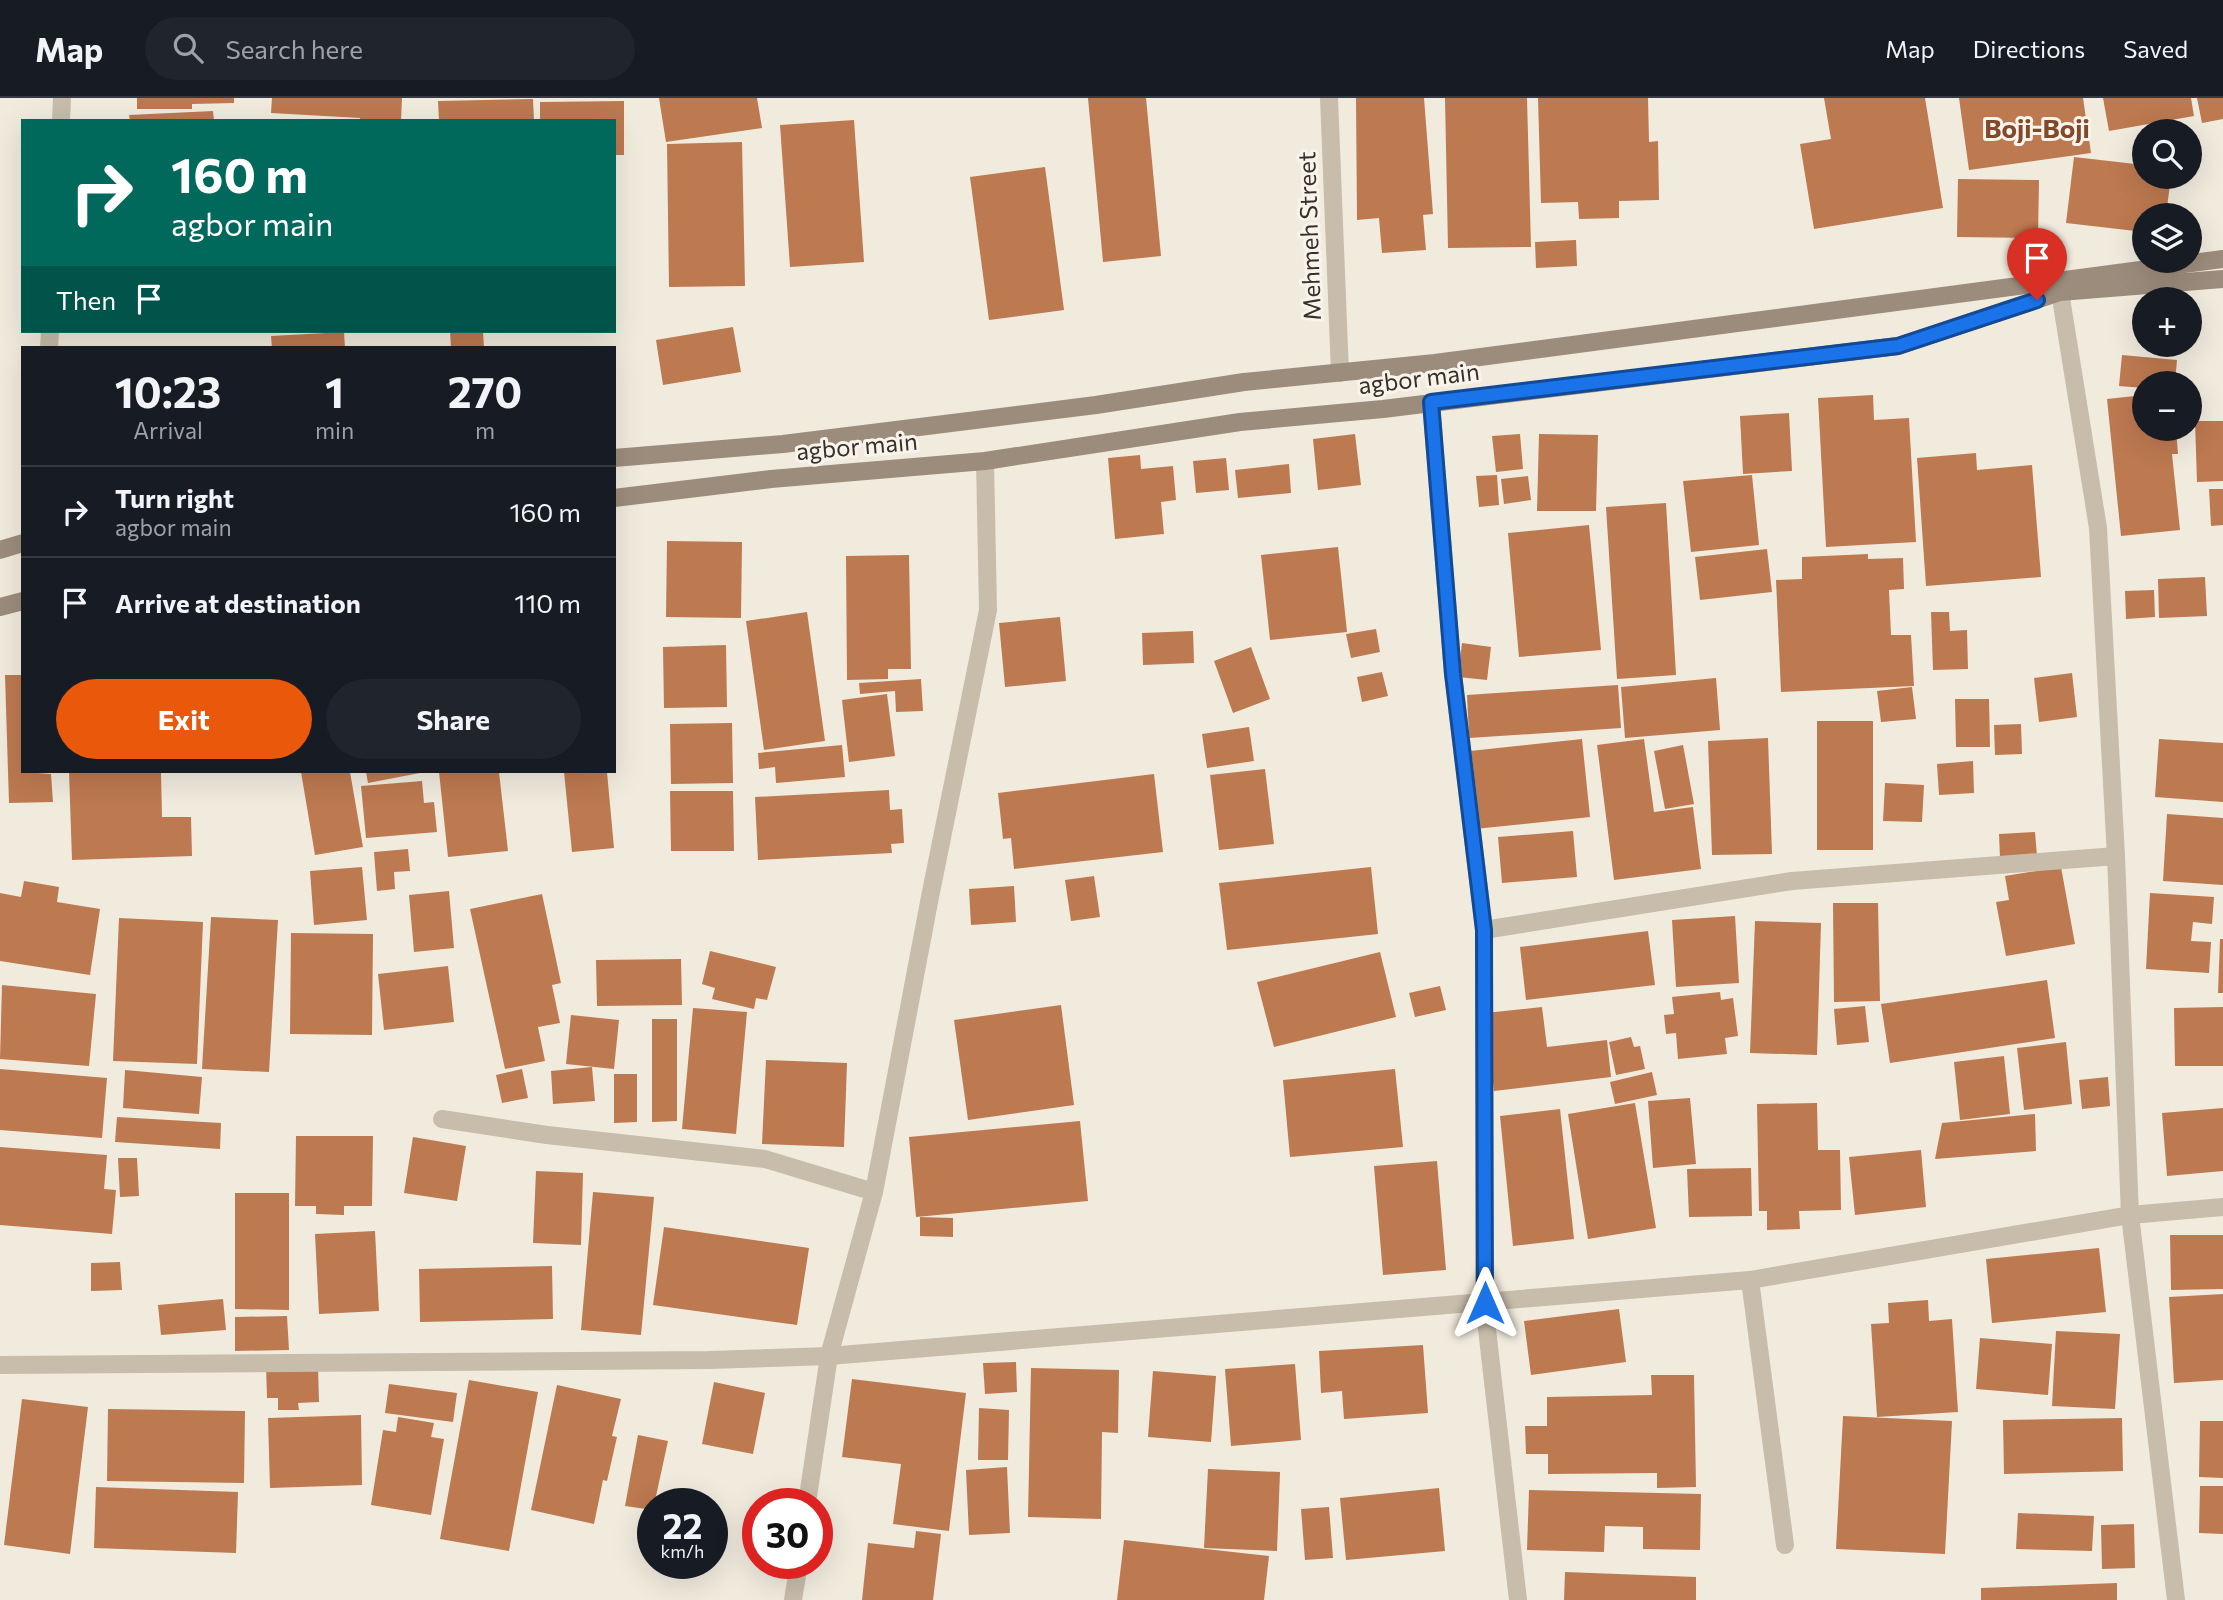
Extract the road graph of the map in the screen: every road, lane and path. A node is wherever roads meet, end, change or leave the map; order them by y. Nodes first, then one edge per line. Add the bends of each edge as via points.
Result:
1 (62, 98) edge
2 (1329, 98) edge
3 (61, 119) edge
4 (2223, 260) edge
5 (2223, 279) edge
6 (2060, 292) junction
7 (1340, 373) junction
8 (1431, 402) junction
9 (616, 458) edge
10 (985, 461) junction
11 (616, 498) edge
12 (21, 544) edge
13 (0, 550) edge
14 (21, 602) edge
15 (0, 607) edge
16 (2116, 856) junction
17 (1484, 930) junction
18 (442, 1119) dead end
19 (874, 1192) junction
20 (2223, 1207) edge
21 (2130, 1215) junction
22 (1750, 1280) junction
23 (1485, 1303) junction
24 (829, 1356) junction
25 (0, 1365) edge
26 (809, 1488) edge
27 (1785, 1545) dead end
28 (796, 1579) edge
29 (793, 1600) edge
30 (1518, 1600) edge
31 (2176, 1600) edge

1 - 3 street
2 - 7 street, Mehmeh Street
4 - 7 main road, agbor main
5 - 6 main road, agbor main
6 - 8 main road, agbor main via 1898,346
6 - 16 street via 2098,528
7 - 9 main road, agbor main via 783,444
8 - 10 main road, agbor main via 1240,422
8 - 17 street via 1453,674
10 - 11 main road, agbor main
10 - 19 street via 988,610
12 - 13 main road
14 - 15 main road
16 - 17 street via 1792,881
16 - 21 street
17 - 23 street
18 - 19 street via 765,1159
19 - 24 street
20 - 21 street
21 - 22 street
21 - 31 street
22 - 23 street
22 - 27 street
23 - 24 street
23 - 30 street
24 - 25 street
24 - 26 street
28 - 29 street

